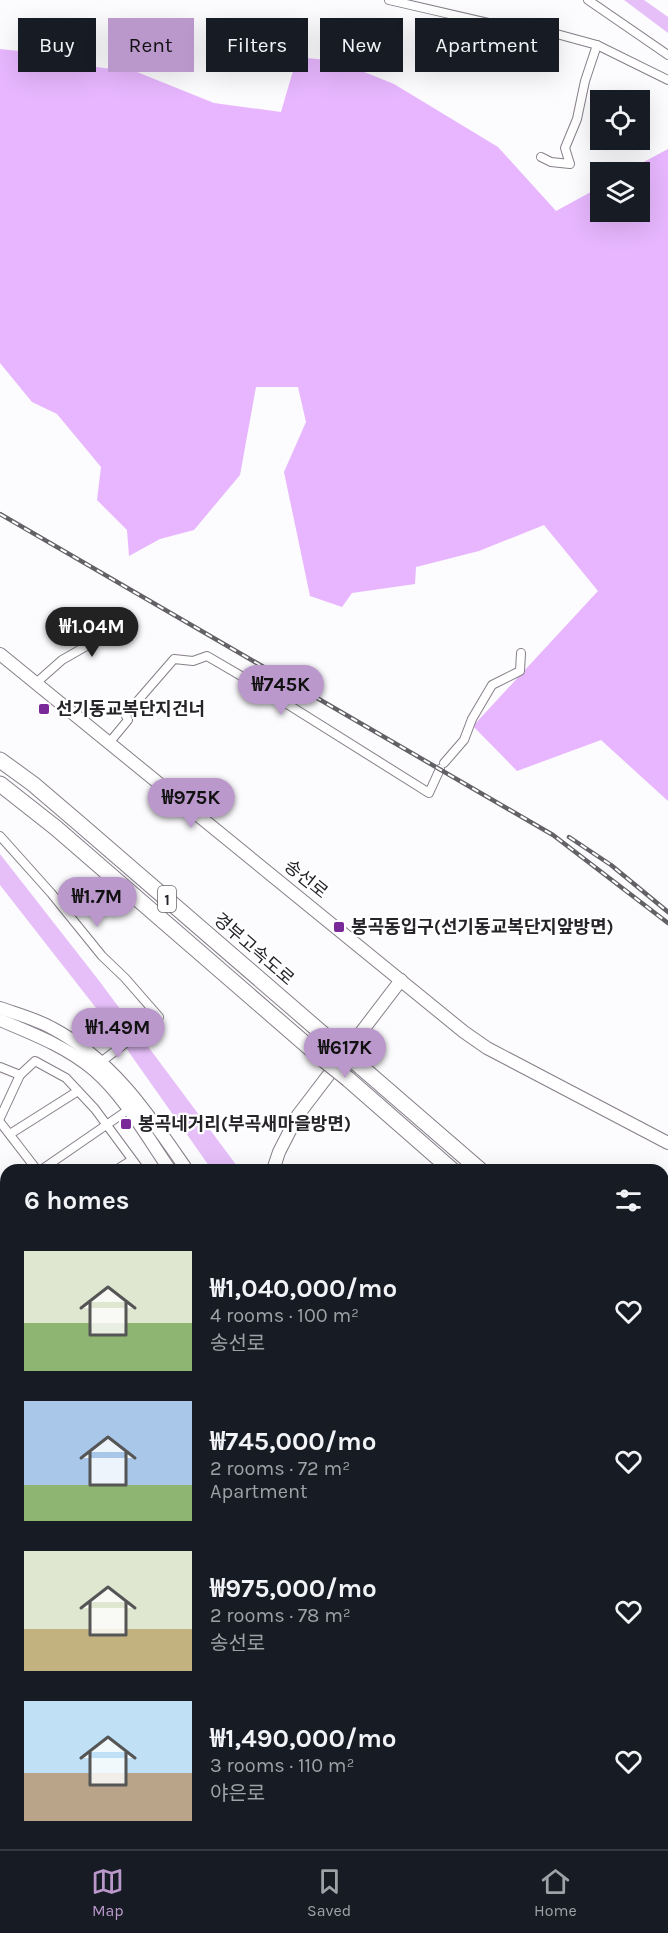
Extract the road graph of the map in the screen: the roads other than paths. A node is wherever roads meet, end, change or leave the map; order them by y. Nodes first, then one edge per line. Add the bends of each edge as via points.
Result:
1 (389, 0) edge
2 (588, 0) edge
3 (597, 45) junction
4 (668, 55) edge
5 (668, 80) edge
6 (541, 157) dead end
7 (90, 618) dead end
8 (521, 653) dead end
9 (0, 654) edge
10 (36, 683) junction
11 (109, 743) junction
12 (0, 760) edge
13 (0, 784) edge
14 (0, 836) edge
15 (402, 980) junction
16 (0, 1008) edge
17 (0, 1020) edge
18 (101, 1062) junction
19 (0, 1067) edge
20 (20, 1075) junction
21 (78, 1091) junction
22 (128, 1110) junction
23 (0, 1120) edge
24 (107, 1124) junction
25 (10, 1134) junction
26 (668, 1143) edge
27 (132, 1160) junction
28 (34, 1164) edge
29 (48, 1164) edge
30 (126, 1164) edge
31 (135, 1164) edge
32 (166, 1164) edge
33 (184, 1164) edge
34 (275, 1164) edge
35 (446, 1164) edge
36 (473, 1164) edge

1 - 3 street via 510,28 542,30
2 - 4 street
3 - 5 street
3 - 6 street via 565,148 570,164
7 - 10 street via 90,644 62,660
8 - 11 street via 520,671 492,685 464,740 442,766 429,793 207,656 193,661 174,659 129,712 128,720
9 - 10 street, 송선로
10 - 11 street, 송선로
11 - 15 street, 송선로
12 - 36 highway, 경부고속도로 / 1, bridge via 33,784
13 - 35 highway, 경부고속도로 / 1, bridge
14 - 18 street via 159,1017
15 - 26 street, 송선로 via 488,1048
15 - 34 street via 298,1115
16 - 18 street via 51,1027
17 - 22 street via 53,1043 94,1070
18 - 33 street via 140,1101
19 - 20 street
20 - 21 street via 34,1061 66,1078
20 - 23 street
21 - 24 street
21 - 25 street
22 - 24 street
22 - 32 street
23 - 25 street
24 - 27 street
24 - 29 street
25 - 28 street
27 - 30 street
27 - 31 street

